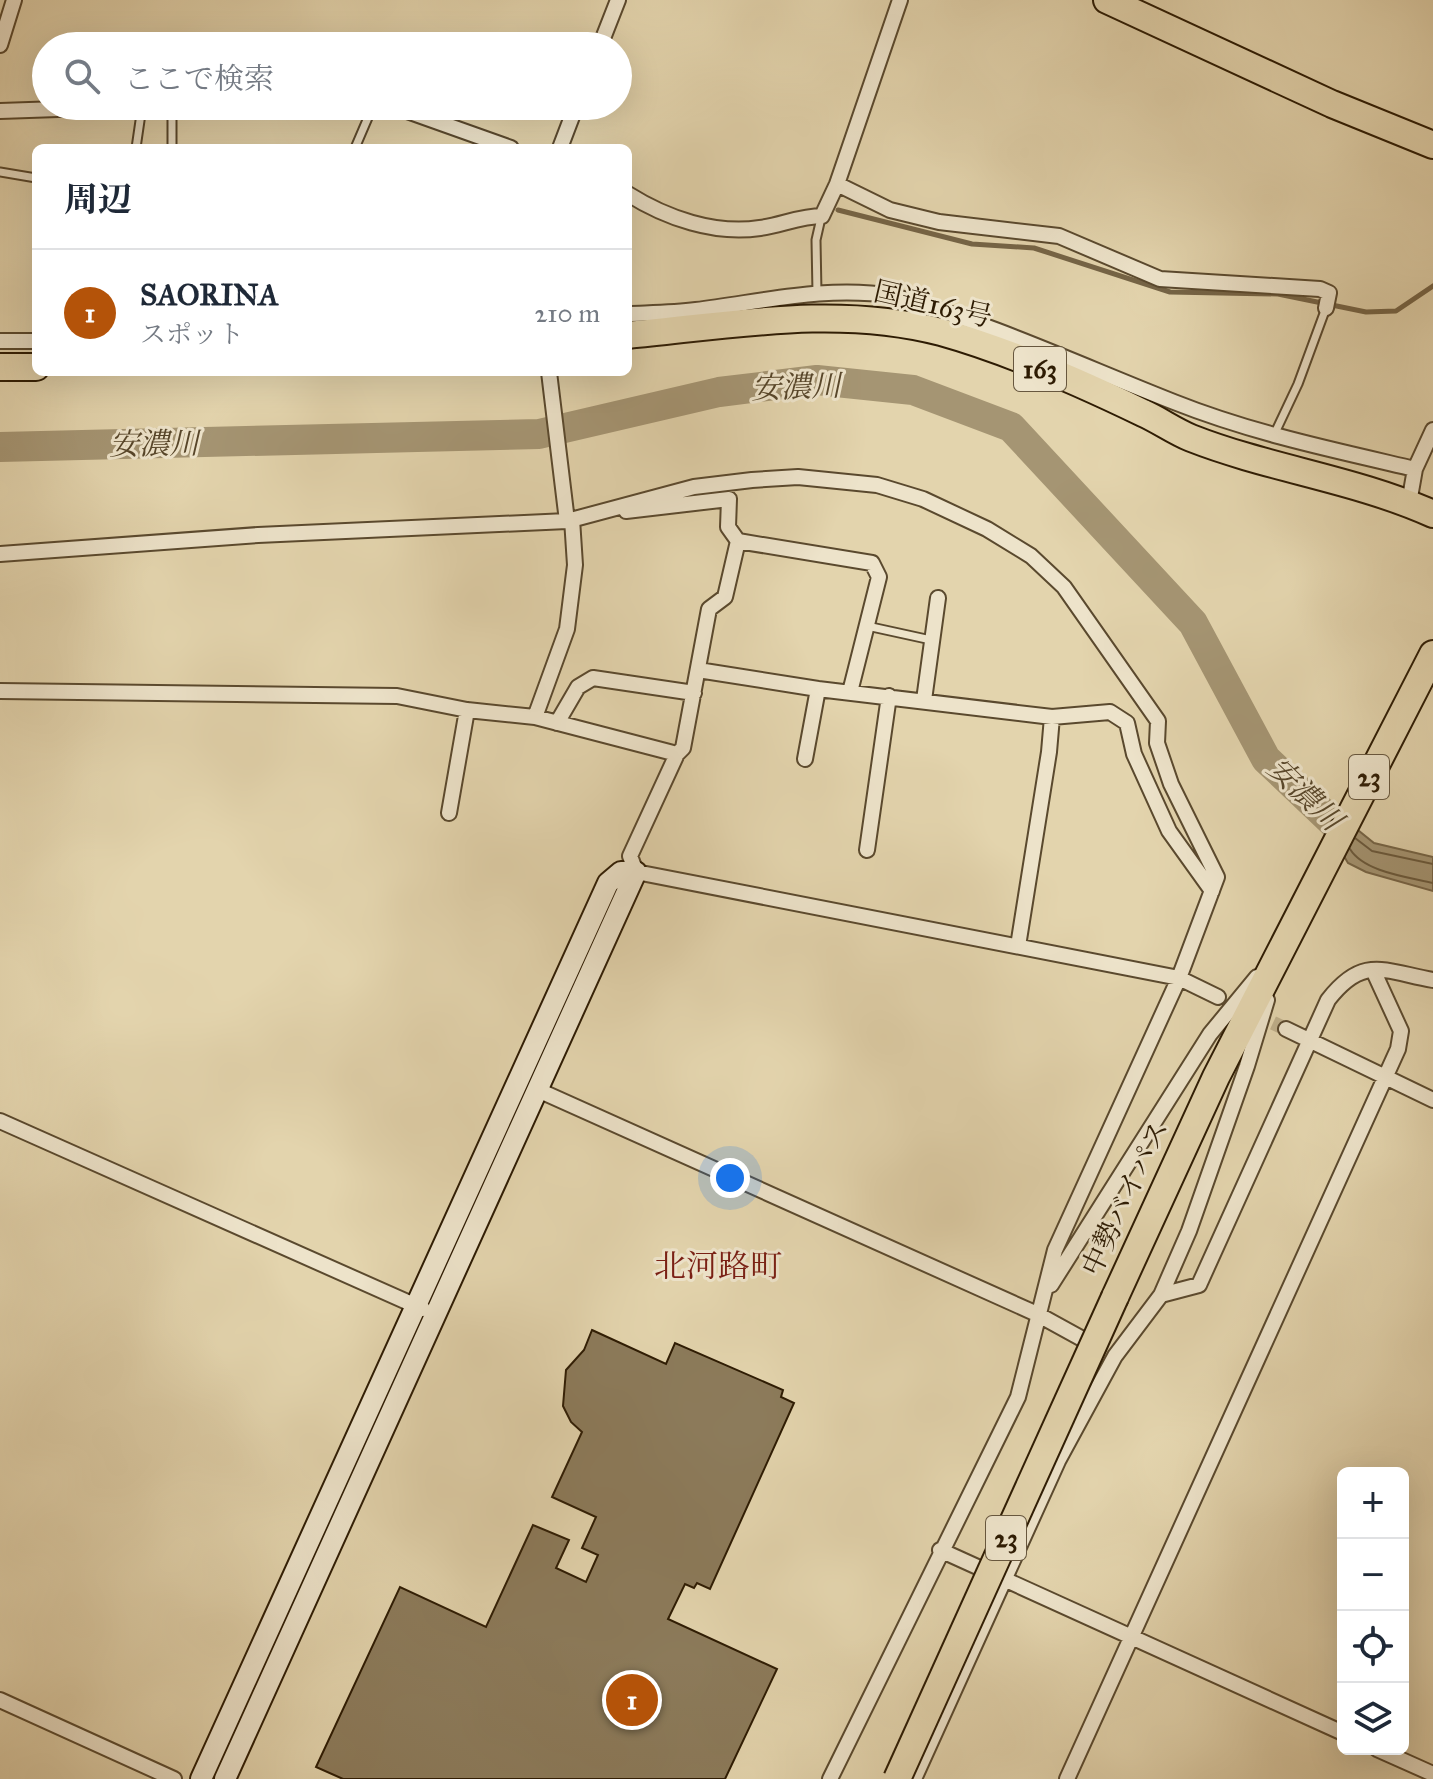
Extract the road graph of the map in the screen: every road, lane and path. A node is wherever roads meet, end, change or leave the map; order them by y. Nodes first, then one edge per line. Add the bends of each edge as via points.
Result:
1 (14, 0) edge
2 (618, 0) edge
3 (900, 0) edge
4 (1107, 0) edge
5 (605, 32) edge
6 (0, 45) edge
7 (32, 110) edge
8 (0, 111) edge
9 (141, 120) edge
10 (172, 120) edge
11 (367, 120) edge
12 (432, 120) edge
13 (571, 120) edge
14 (137, 144) edge
15 (172, 144) edge
16 (357, 144) edge
17 (500, 144) edge
18 (562, 144) edge
19 (1433, 145) edge
20 (0, 172) edge
21 (32, 177) edge
22 (837, 184) junction
23 (632, 196) edge
24 (822, 216) junction
25 (817, 293) junction
26 (1327, 300) joint
27 (632, 314) edge
28 (632, 335) edge
29 (0, 341) edge
30 (32, 341) edge
31 (0, 367) edge
32 (32, 367) edge
33 (550, 376) edge
34 (1433, 430) edge
35 (1273, 437) junction
36 (1415, 469) junction
37 (1409, 503) junction
38 (603, 514) junction
39 (1433, 514) edge
40 (568, 518) junction
41 (738, 541) junction
42 (0, 554) edge
43 (938, 598) dead end
44 (866, 626) junction
45 (931, 640) junction
46 (1433, 654) edge
47 (698, 670) junction
48 (818, 689) junction
49 (0, 691) edge
50 (850, 692) junction
51 (694, 693) junction
52 (889, 696) junction
53 (924, 700) junction
54 (467, 710) junction
55 (535, 717) junction
56 (1052, 717) junction
57 (557, 723) junction
58 (677, 754) junction
59 (805, 759) dead end
60 (449, 813) dead end
61 (867, 850) dead end
62 (636, 872) junction
63 (1212, 891) junction
64 (1282, 945) junction
65 (1018, 946) junction
66 (1373, 970) junction
67 (1179, 978) junction
68 (1433, 980) edge
69 (1218, 997) dead end
70 (1286, 1029) tunnel mouth
71 (1310, 1041) junction
72 (1386, 1077) junction
73 (538, 1090) junction
74 (1433, 1100) edge
75 (0, 1121) edge
76 (1045, 1292) junction
77 (1161, 1295) junction
78 (426, 1310) junction
79 (1037, 1314) junction
80 (1115, 1356) junction
81 (940, 1550) junction
82 (1004, 1579) junction
83 (1132, 1637) junction
84 (0, 1700) edge
85 (1337, 1730) edge
86 (1390, 1755) edge
87 (1433, 1774) edge
88 (174, 1779) edge
89 (201, 1779) edge
90 (225, 1779) edge
91 (830, 1779) edge
92 (897, 1779) edge
93 (914, 1779) edge
94 (1067, 1779) edge

1 - 6 street
2 - 5 street
3 - 22 street
4 - 19 highway
7 - 8 street
9 - 14 lane
10 - 15 lane
11 - 16 lane
12 - 17 street
13 - 18 street
20 - 21 lane
22 - 24 street
22 - 26 street via 890,210 939,222 1059,236 1160,279 1259,283
23 - 24 street via 672,216 722,229 756,229
24 - 25 lane via 816,240
25 - 27 street
25 - 35 street via 866,291 943,310
26 - 35 lane
28 - 37 highway, 国道163号 / 163 via 816,317 909,325 984,346 1231,452 1347,481
29 - 30 street
31 - 32 highway
33 - 40 street
34 - 36 street
35 - 36 street
36 - 37 street
37 - 39 highway, 国道163号 / 163
38 - 40 street
38 - 41 street via 729,499 728,527
38 - 63 street via 626,503 694,487 798,477 834,479 923,499 1014,544 1064,587 1158,721 1157,743 1171,784 1217,877
40 - 42 street
40 - 55 street via 575,565 567,629
41 - 44 street via 872,563 879,577
41 - 47 street via 725,597 709,609
43 - 45 street
44 - 45 lane
44 - 50 street
45 - 53 street
46 - 64 highway, 中勢バイパス / 23
47 - 48 street
47 - 51 street
48 - 50 street
48 - 59 street
49 - 54 street via 397,696
50 - 52 street
51 - 57 street via 593,678 578,687
51 - 58 street via 683,748
52 - 53 street
52 - 61 street
53 - 56 street
54 - 55 street
54 - 60 street
55 - 57 street
56 - 63 street via 1110,712 1127,723 1134,754 1169,831
56 - 65 street
57 - 58 street
58 - 62 street via 630,856
62 - 65 street
62 - 73 street
62 - 78 street via 621,872 608,883
63 - 67 street
64 - 76 street via 1210,1034
64 - 77 street via 1242,1081
64 - 92 highway, 中勢バイパス / 23, bridge via 1216,1077
65 - 67 street
66 - 68 street
66 - 71 street via 1346,977 1328,1000
66 - 72 street via 1401,1031
67 - 69 street
67 - 76 street via 1055,1250
70 - 71 street
71 - 72 street
71 - 77 street via 1199,1285
72 - 74 street
72 - 83 street
73 - 78 street
73 - 79 street
75 - 78 street
76 - 79 street
77 - 80 street
78 - 89 street
78 - 90 street
79 - 80 street
79 - 81 street via 1018,1397
80 - 82 street via 1058,1461
81 - 82 street
81 - 91 street
82 - 83 street
82 - 93 street
83 - 85 street
83 - 94 street
84 - 88 street
86 - 87 street

